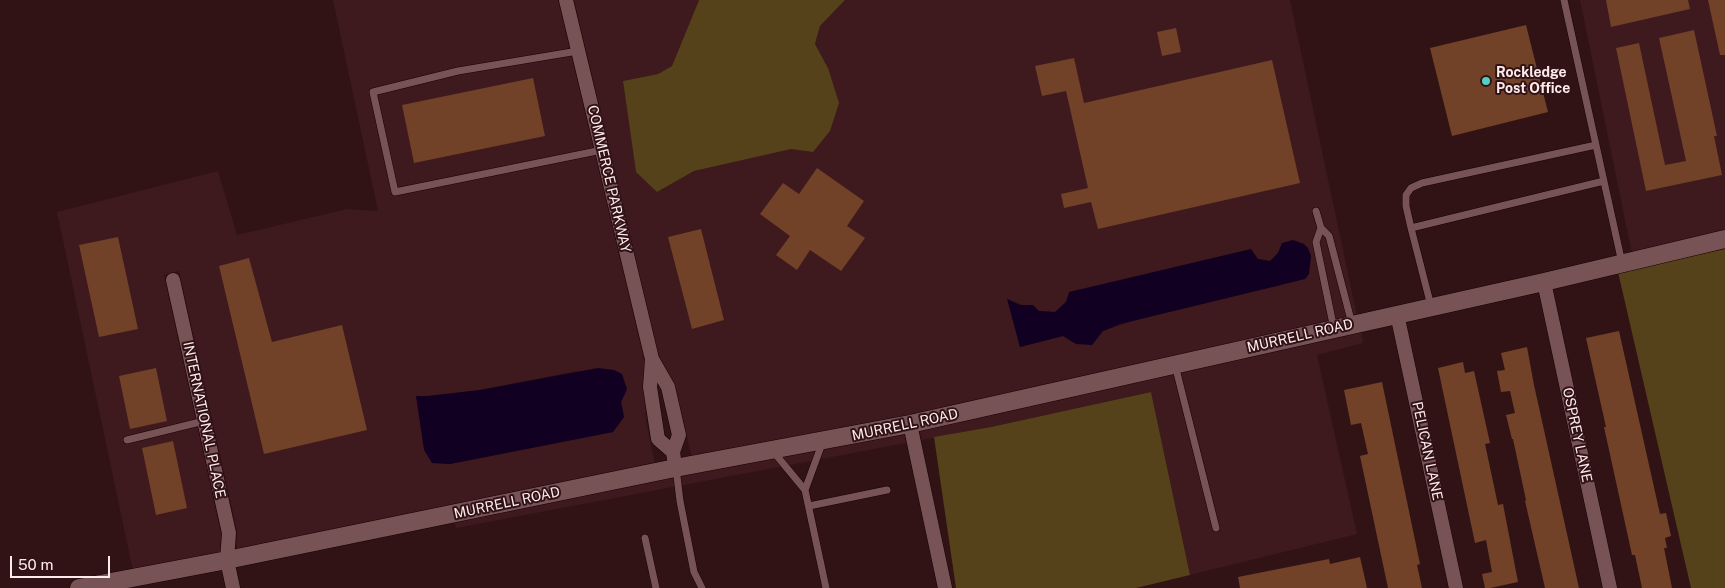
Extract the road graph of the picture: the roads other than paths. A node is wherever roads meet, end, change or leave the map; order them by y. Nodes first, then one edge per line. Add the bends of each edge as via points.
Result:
1 (566, 0) edge
2 (1564, 0) edge
3 (578, 51) junction
4 (1596, 145) junction
5 (602, 150) junction
6 (1604, 181) junction
7 (1316, 211) dead end
8 (1321, 228) junction
9 (1411, 228) junction
10 (1725, 239) edge
11 (1622, 264) junction
12 (173, 280) dead end
13 (1544, 282) junction
14 (1431, 306) junction
15 (1398, 314) junction
16 (1352, 324) junction
17 (1334, 329) junction
18 (652, 359) junction
19 (1175, 365) junction
20 (204, 421) junction
21 (910, 424) junction
22 (127, 440) dead end
23 (823, 441) junction
24 (772, 450) junction
25 (674, 460) junction
26 (805, 490) junction
27 (887, 490) dead end
28 (809, 506) junction
29 (1216, 528) dead end
30 (645, 538) dead end
31 (228, 560) junction
32 (79, 588) edge
33 (233, 588) edge
34 (656, 588) edge
35 (702, 588) edge
36 (826, 588) edge
37 (945, 588) edge
38 (1456, 588) edge
39 (1610, 588) edge

1 - 3 street, COMMERCE PARKWAY
2 - 4 lane
3 - 5 street, COMMERCE PARKWAY
3 - 5 lane via 458,71 373,92 395,192
4 - 6 lane
4 - 9 lane via 1422,183 1411,188 1406,195
5 - 18 street, COMMERCE PARKWAY
6 - 9 lane
6 - 11 lane
7 - 8 lane
8 - 16 lane via 1329,236
8 - 17 lane via 1316,242
9 - 14 lane
10 - 11 street, MURRELL ROAD
11 - 13 street, MURRELL ROAD
12 - 20 street, INTERNATIONAL PLACE
13 - 14 street, MURRELL ROAD
13 - 39 street, OSPREY LANE
14 - 15 street, MURRELL ROAD
15 - 16 street, MURRELL ROAD
15 - 38 street, PELICAN LANE
16 - 17 street, MURRELL ROAD
17 - 19 street, MURRELL ROAD
18 - 25 street, COMMERCE PARKWAY via 668,387 679,436
18 - 25 street, COMMERCE PARKWAY via 650,387 658,439
19 - 21 street, MURRELL ROAD
19 - 29 lane
20 - 22 lane
20 - 31 street, INTERNATIONAL PLACE via 229,533
21 - 23 street, MURRELL ROAD
21 - 37 street
23 - 24 street, MURRELL ROAD
23 - 26 lane
24 - 25 street, MURRELL ROAD
24 - 26 lane
25 - 31 street, MURRELL ROAD
25 - 35 lane via 694,572
26 - 28 lane
27 - 28 lane
28 - 36 lane
30 - 34 lane
31 - 32 street, MURRELL ROAD
31 - 33 street, INTERNATIONAL PLACE

